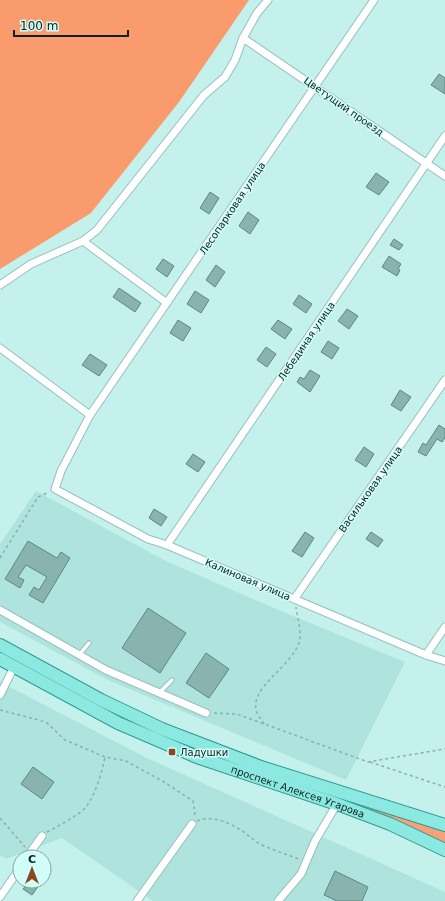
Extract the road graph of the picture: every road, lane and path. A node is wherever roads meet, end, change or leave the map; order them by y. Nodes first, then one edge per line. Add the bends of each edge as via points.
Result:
1 (268, 0) edge
2 (374, 0) edge
3 (243, 38) junction
4 (315, 86) junction
5 (445, 136) edge
6 (427, 163) junction
7 (445, 176) edge
8 (84, 241) junction
9 (0, 285) edge
10 (167, 303) junction
11 (0, 348) edge
12 (445, 380) edge
13 (90, 415) junction
14 (55, 489) junction
15 (168, 545) junction
16 (0, 558) edge
17 (295, 598) junction
18 (0, 610) edge
19 (445, 627) edge
20 (89, 643) dead end
21 (0, 645) edge
22 (79, 654) junction
23 (426, 655) junction
24 (0, 659) edge
25 (445, 661) edge
26 (17, 662) junction
27 (172, 680) dead end
28 (159, 693) junction
29 (0, 696) edge
30 (0, 710) edge
31 (206, 713) joint
32 (264, 724) junction
33 (445, 749) edge
34 (105, 757) junction
35 (368, 762) junction
36 (445, 788) edge
37 (337, 804) junction
38 (0, 818) edge
39 (192, 824) junction
40 (445, 825) edge
41 (42, 836) joint
42 (23, 849) edge
43 (32, 849) edge
44 (445, 850) edge
45 (306, 862) junction
46 (12, 880) edge
47 (0, 897) edge
48 (137, 901) edge
49 (278, 901) edge

1 - 3 street via 257,13
2 - 4 street, Лесопарковая улица
3 - 4 street, Цветущий проезд
3 - 8 street via 225,77 204,95 96,230
4 - 6 street, Цветущий проезд
4 - 10 street, Лесопарковая улица
5 - 6 street, Лебединая улица
6 - 7 street, Цветущий проезд
6 - 15 street, Лебединая улица
8 - 9 street via 32,264
8 - 10 street
10 - 13 street, Лесопарковая улица
11 - 13 street
12 - 17 street, Васильковая улица
13 - 14 street, Лесопарковая улица via 61,471
14 - 15 street, Калиновая улица via 148,539
14 - 16 path via 38,498
15 - 17 street, Калиновая улица
17 - 23 street, Калиновая улица
17 - 32 path via 300,638 294,653 262,689 256,702 257,713
18 - 22 street
19 - 23 street
20 - 22 lane
21 - 26 main road, проспект Алексея Угарова
22 - 28 street via 106,670
23 - 25 street, Калиновая улица
24 - 26 main road, проспект Алексея Угарова
26 - 29 street
26 - 37 main road, проспект Алексея Угарова via 118,723 197,757
26 - 40 main road, проспект Алексея Угарова via 162,729 261,767
27 - 28 lane
28 - 31 street
30 - 34 path via 46,722 65,740
31 - 32 path via 237,714
32 - 35 path
33 - 35 path
34 - 39 path via 126,762 193,801 195,812
34 - 41 path via 88,804
35 - 36 path
37 - 44 main road, проспект Алексея Угарова via 390,824
37 - 45 street
38 - 42 path
39 - 45 path via 201,820 216,819 239,829 264,846
39 - 48 street
41 - 43 street
45 - 49 street via 301,874
46 - 47 street

